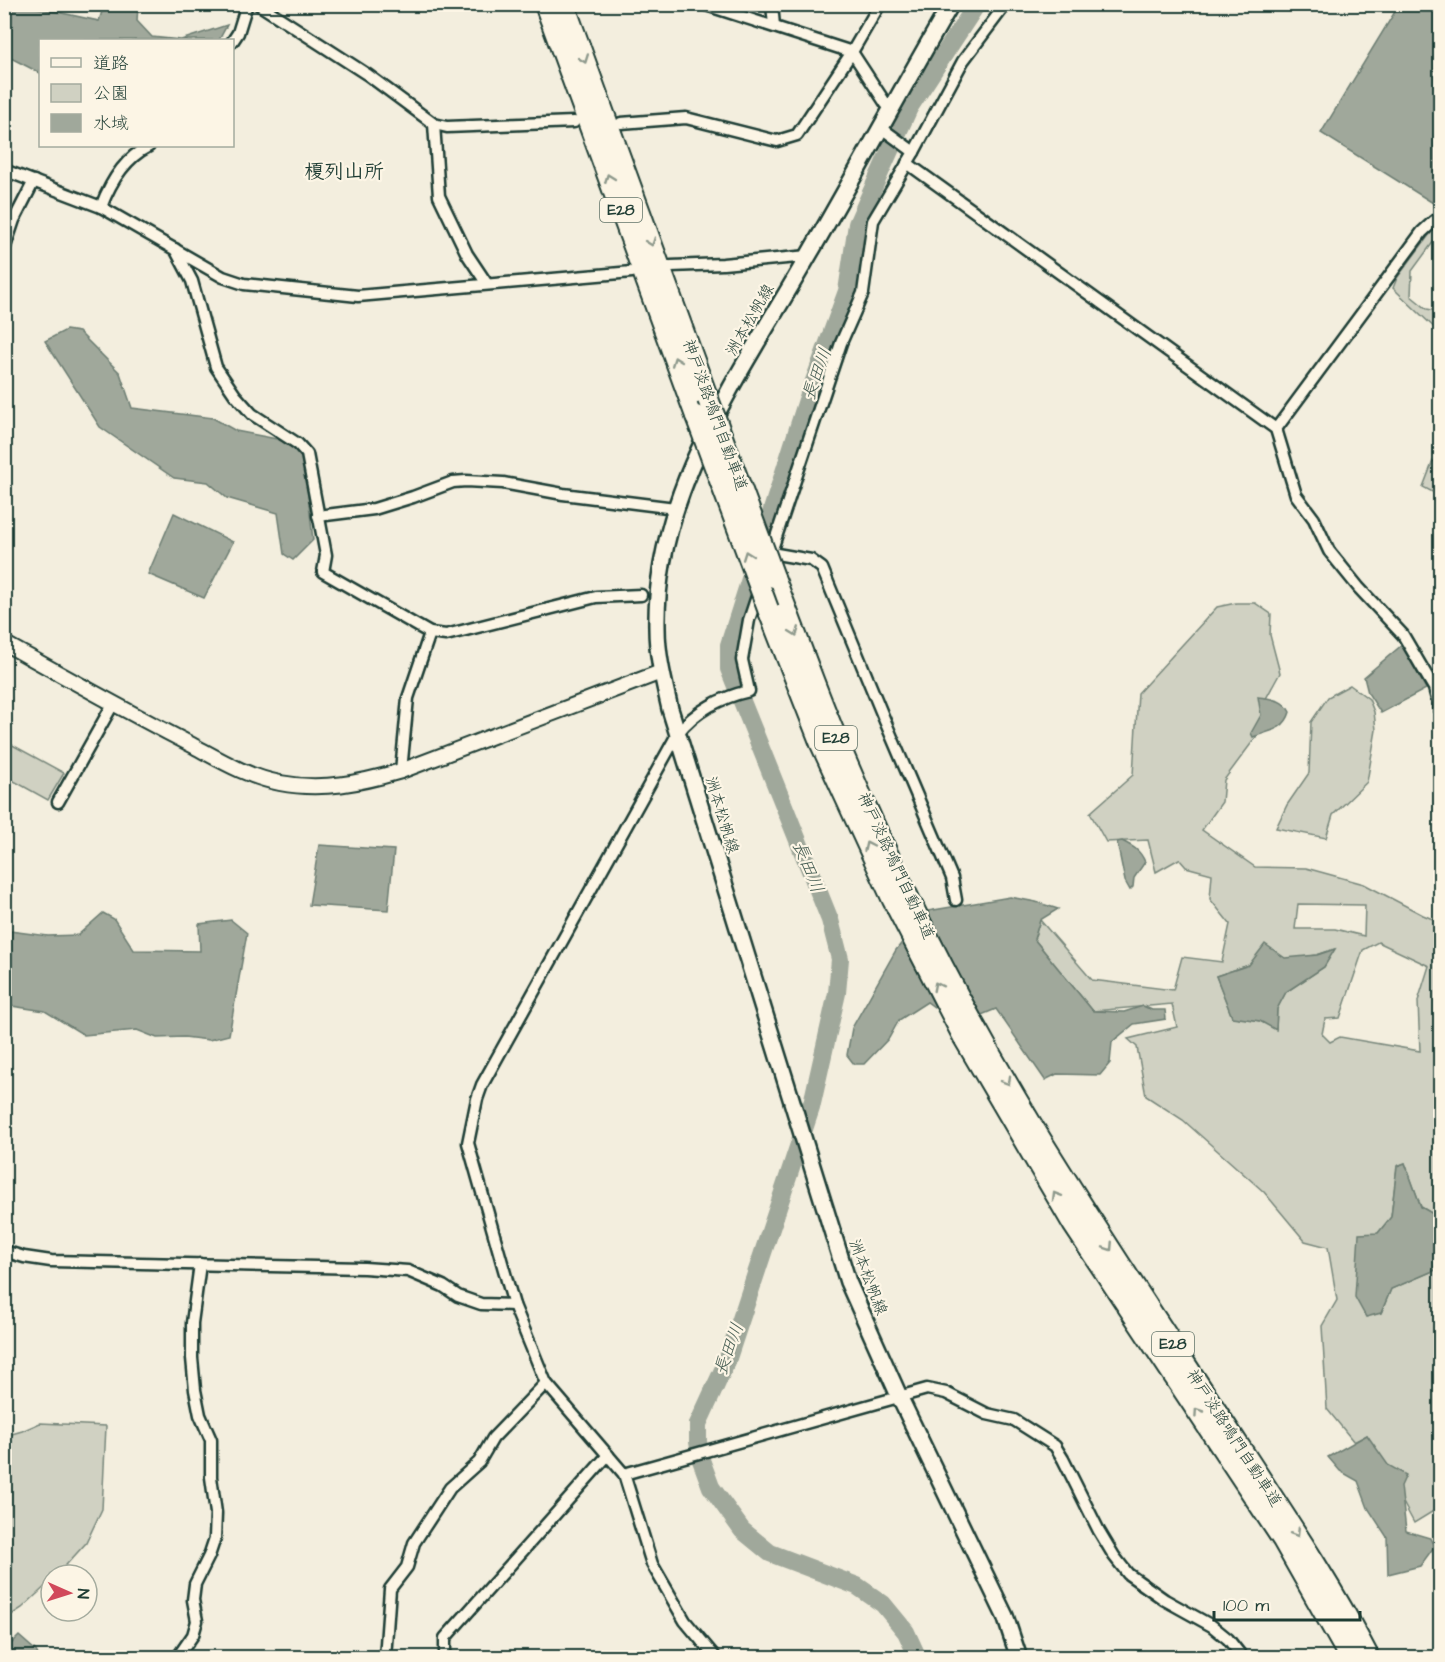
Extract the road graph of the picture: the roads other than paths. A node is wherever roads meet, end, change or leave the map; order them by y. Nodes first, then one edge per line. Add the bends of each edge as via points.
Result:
1 (247, 4) edge
2 (258, 4) edge
3 (545, 4) edge
4 (564, 4) edge
5 (703, 4) edge
6 (772, 4) edge
7 (880, 4) edge
8 (951, 4) edge
9 (1006, 4) edge
10 (774, 26) junction
11 (234, 39) edge
12 (852, 52) junction
13 (891, 107) junction
14 (574, 122) dead end
15 (621, 123) dead end
16 (434, 124) junction
17 (880, 127) junction
18 (147, 147) edge
19 (914, 152) junction
20 (907, 163) junction
21 (4, 170) edge
22 (34, 181) junction
23 (101, 207) junction
24 (1440, 220) edge
25 (175, 249) junction
26 (4, 250) edge
27 (808, 256) junction
28 (671, 266) dead end
29 (632, 272) dead end
30 (487, 284) junction
31 (1276, 429) junction
32 (675, 508) junction
33 (318, 516) junction
34 (771, 553) junction
35 (641, 595) dead end
36 (430, 633) junction
37 (4, 643) edge
38 (661, 672) junction
39 (113, 704) junction
40 (1440, 710) edge
41 (678, 733) junction
42 (401, 771) junction
43 (58, 802) dead end
44 (900, 897) junction
45 (956, 900) dead end
46 (970, 1034) junction
47 (4, 1251) edge
48 (200, 1264) junction
49 (514, 1305) junction
50 (546, 1383) junction
51 (899, 1396) junction
52 (608, 1455) junction
53 (624, 1474) junction
54 (177, 1658) edge
55 (385, 1658) edge
56 (445, 1658) edge
57 (716, 1658) edge
58 (1019, 1658) edge
59 (1243, 1658) edge
60 (1350, 1658) edge
61 (1369, 1658) edge

1 - 11 street
2 - 16 street via 368,75
44 -> 3 highway, 神戸淡路鳴門自動車道 / E28, bridge via 821,744
4 -> 44 highway, 神戸淡路鳴門自動車道 / E28, bridge via 774,577
5 - 10 street
6 - 10 street
7 - 12 street
8 - 13 main road, 洲本松帆線
9 - 19 street via 963,61
10 - 12 street
12 - 13 street
12 - 15 street via 797,135 777,141 686,118
13 - 17 main road, 洲本松帆線
14 - 16 street via 447,127
16 - 30 street via 439,196 466,254
17 - 19 street
17 - 27 main road, 洲本松帆線
18 - 23 street via 134,154 106,193
19 - 20 street
20 - 31 street
20 - 34 street via 873,221 863,293 841,343
21 - 22 street
22 - 23 street
22 - 26 street
23 - 25 street
24 - 31 street via 1422,232
25 - 30 street via 223,277 277,288 358,296
25 - 33 street via 192,281 216,368 252,414 307,454
27 - 28 street
27 - 32 main road, 洲本松帆線 via 727,395
29 - 30 street
31 - 40 street via 1296,495 1314,519 1329,551 1403,635 1434,688
32 - 33 street via 466,481 374,509
32 - 38 main road, 洲本松帆線 via 658,596
33 - 36 street via 326,555 323,572
34 - 41 street via 749,620 742,660 749,691 729,695 688,721
34 - 45 street via 811,560 822,568 952,878
35 - 36 street via 596,597 472,630 446,635
36 - 42 street via 408,698
37 - 39 street
38 - 41 main road, 洲本松帆線
38 - 42 street
39 - 42 street via 254,776 281,783 331,787
39 - 43 street
41 - 49 street via 477,1099 468,1143
41 - 51 main road, 洲本松帆線 via 848,1282
44 - 46 highway, 神戸淡路鳴門自動車道 / E28
60 -> 46 highway, 神戸淡路鳴門自動車道 / E28 via 1283,1540 1073,1224
46 -> 61 highway, 神戸淡路鳴門自動車道 / E28 via 1303,1544
47 - 48 street via 51,1261
48 - 49 street via 408,1271 481,1304
48 - 54 street via 192,1358 200,1415 211,1440 215,1538 195,1584 194,1635
49 - 50 street
50 - 52 street
50 - 55 street via 493,1438 479,1462 450,1488 414,1543 407,1567 390,1589
51 - 53 street
51 - 58 main road, 洲本松帆線 via 1005,1616
51 - 59 street via 927,1389 946,1393 987,1414 1014,1420 1055,1446 1099,1531 1128,1574 1212,1626
52 - 53 street
52 - 56 street via 445,1638
53 - 57 street via 652,1564 685,1621

